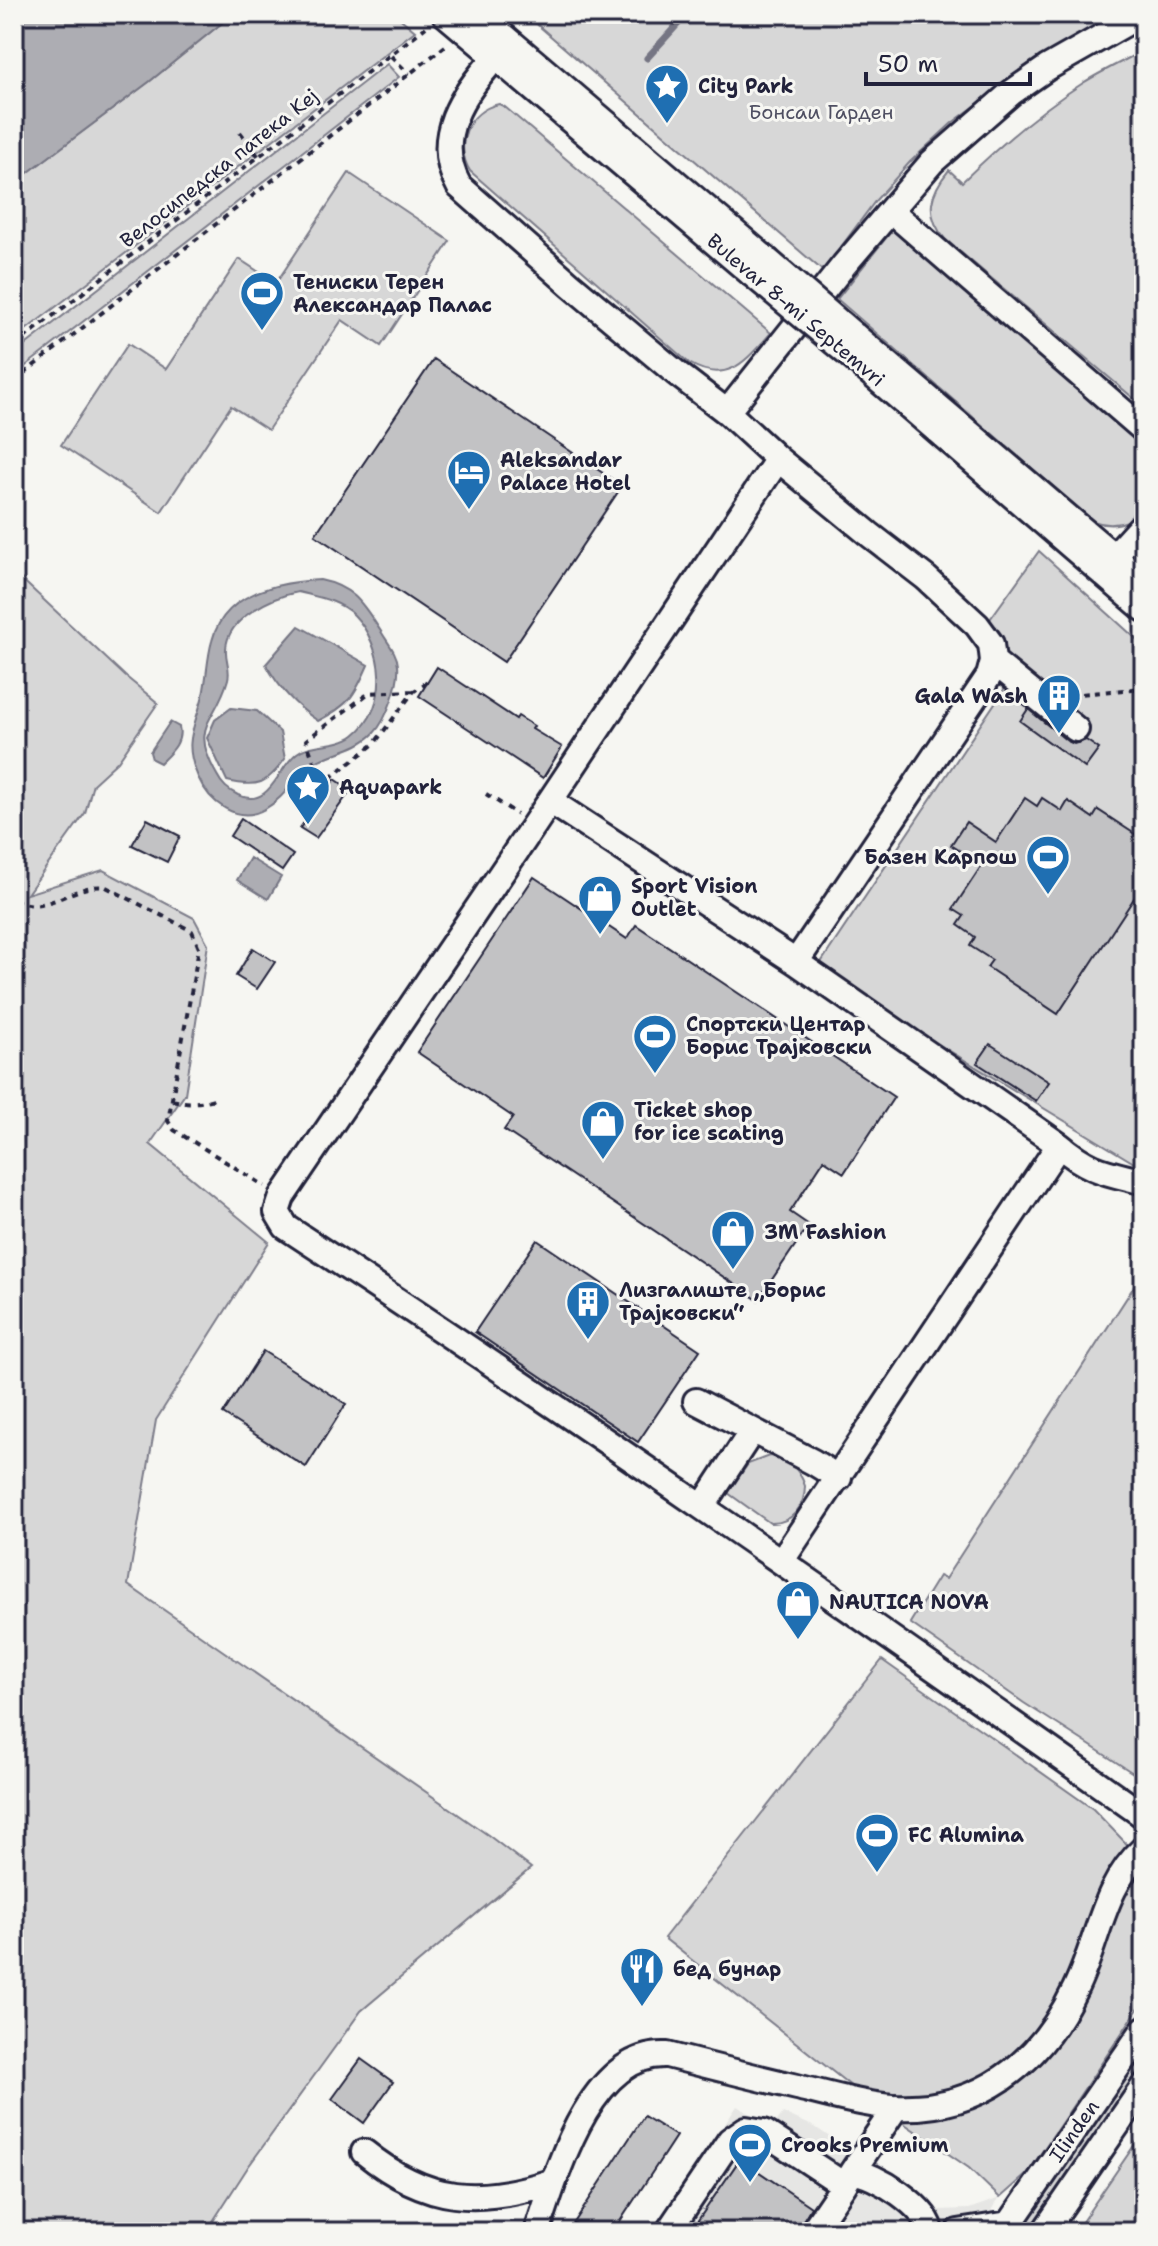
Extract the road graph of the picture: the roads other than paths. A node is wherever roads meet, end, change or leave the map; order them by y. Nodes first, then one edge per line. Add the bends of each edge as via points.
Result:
1 (1142, 14) edge
2 (439, 18) edge
3 (468, 26) edge
4 (496, 57) junction
5 (891, 211) junction
6 (760, 267) junction
7 (850, 344) junction
8 (727, 412) junction
9 (1144, 430) edge
10 (778, 459) junction
11 (1144, 523) edge
12 (1114, 556) junction
13 (1144, 582) edge
14 (1144, 609) edge
15 (993, 661) junction
16 (1076, 729) dead end
17 (550, 801) junction
18 (796, 962) junction
19 (1059, 1145) junction
20 (1144, 1182) edge
21 (696, 1401) dead end
22 (752, 1431) junction
23 (839, 1478) junction
24 (703, 1506) junction
25 (782, 1560) junction
26 (1144, 1816) edge
27 (1144, 1848) edge
28 (1144, 2029) edge
29 (1144, 2086) edge
30 (896, 2107) junction
31 (364, 2152) dead end
32 (848, 2179) junction
33 (554, 2181) junction
34 (1007, 2228) edge
35 (817, 2230) edge
36 (537, 2232) edge
37 (668, 2232) edge
38 (931, 2232) edge
39 (958, 2232) edge
40 (1044, 2232) edge

1 - 5 street via 1011,93 932,162
2 - 3 street, Bulevar 8-mi Septemvri
3 - 4 street, Bulevar 8-mi Septemvri
3 - 6 street, Bulevar 8-mi Septemvri
4 - 6 street, Bulevar 8-mi Septemvri
4 - 8 street via 450,128 447,156 459,186
5 - 8 street
5 - 9 street
6 - 7 street, Bulevar 8-mi Septemvri, bridge
7 - 12 street, Bulevar 8-mi Septemvri
7 - 14 street, Bulevar 8-mi Septemvri
8 - 10 street
10 - 15 street via 977,625 991,644
10 - 17 street
11 - 12 street
12 - 13 street, Bulevar 8-mi Septemvri
15 - 16 street
15 - 18 street via 989,676
17 - 18 street
17 - 24 street via 282,1197 277,1212 286,1227
18 - 19 street
19 - 20 street via 1098,1171
19 - 23 street
21 - 22 street
22 - 23 street
22 - 24 street
23 - 25 street
24 - 25 street
25 - 26 street
27 - 30 street via 1115,1885 1074,1992 1035,2051 1003,2079 967,2097
28 - 34 street, Ilinden
29 - 40 street, Ilinden
30 - 32 street
30 - 33 street via 667,2055 648,2057 619,2070 596,2096
31 - 33 street via 408,2183 441,2194 484,2195
32 - 35 street
32 - 37 street via 764,2132 746,2129 730,2140
32 - 38 street via 871,2176 923,2211
33 - 36 street
34 - 39 street

